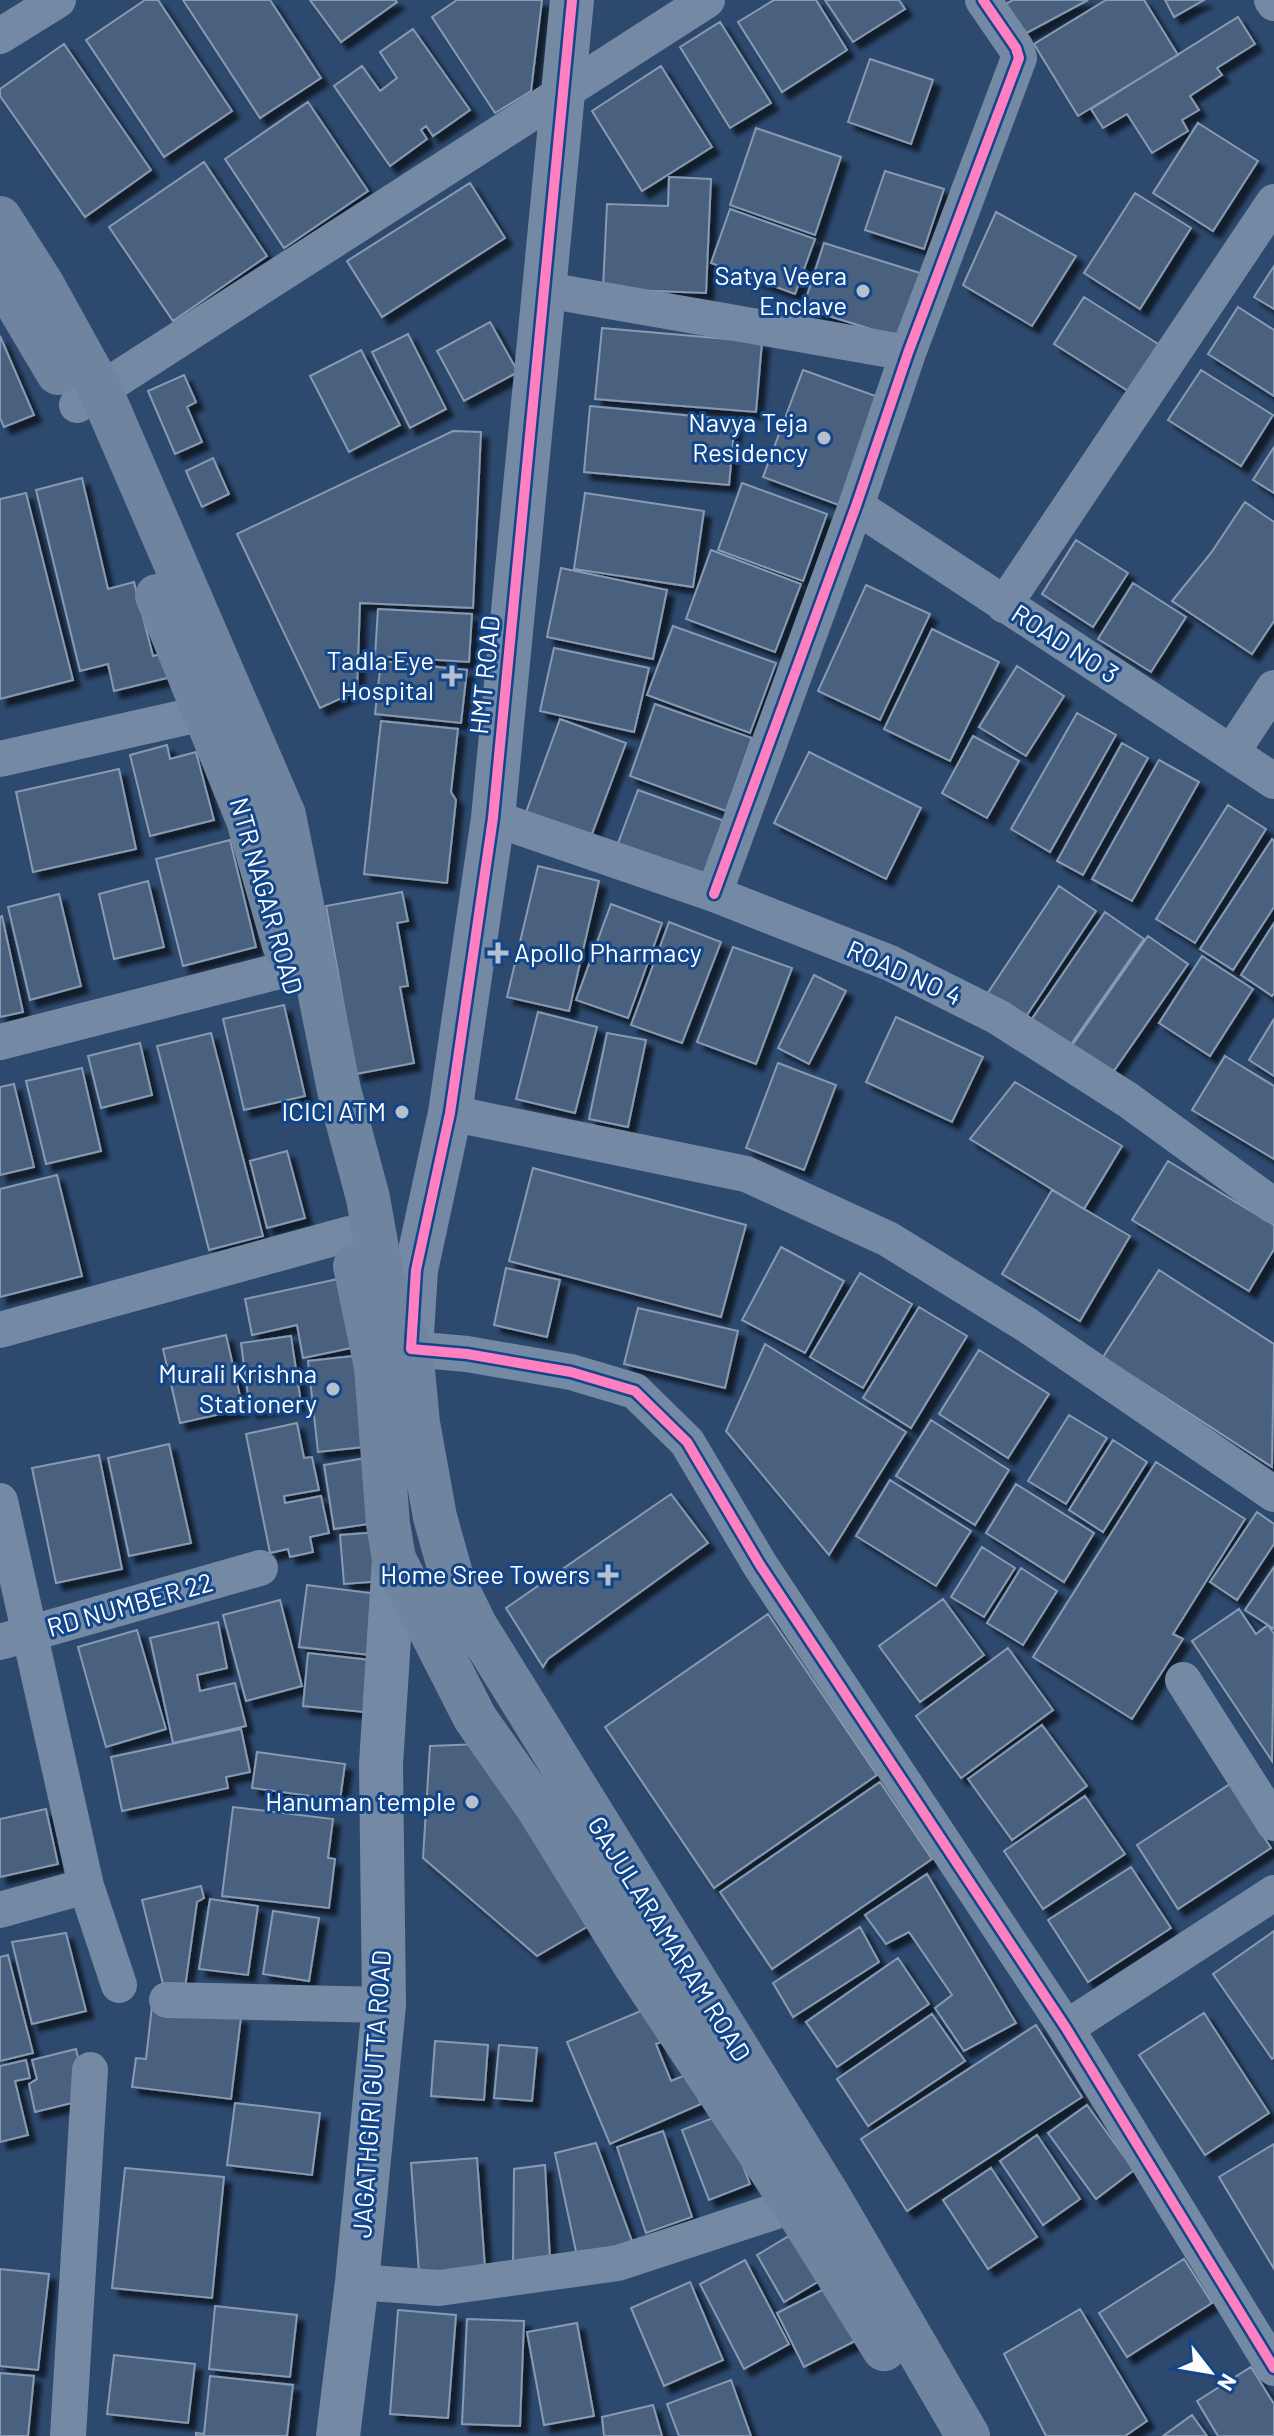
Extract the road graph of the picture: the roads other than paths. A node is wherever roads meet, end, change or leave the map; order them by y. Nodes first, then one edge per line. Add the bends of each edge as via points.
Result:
1 (58, 0) edge
2 (572, 0) edge
3 (707, 0) edge
4 (983, 0) edge
5 (0, 36) edge
6 (562, 93) junction
7 (1274, 202) edge
8 (0, 218) edge
9 (0, 275) edge
10 (546, 290) junction
11 (908, 353) junction
12 (89, 397) junction
13 (856, 506) junction
14 (1004, 605) junction
15 (1274, 688) edge
16 (204, 713) junction
17 (1232, 752) junction
18 (0, 759) edge
19 (1274, 781) edge
20 (493, 818) junction
21 (714, 894) junction
22 (291, 968) junction
23 (0, 1042) edge
24 (450, 1113) junction
25 (1274, 1206) edge
26 (349, 1234) junction
27 (0, 1330) edge
28 (411, 1349) junction
29 (418, 1423) joint
30 (1274, 1494) edge
31 (0, 1501) edge
32 (394, 1559) junction
33 (260, 1568) dead end
34 (14, 1638) edge
35 (1183, 1680) dead end
36 (1274, 1823) edge
37 (86, 1886) junction
38 (1274, 1893) edge
39 (0, 1910) edge
40 (119, 1985) dead end
41 (167, 2000) dead end
42 (384, 2005) junction
43 (1066, 2028) junction
44 (90, 2070) dead end
45 (811, 2200) junction
46 (357, 2282) junction
47 (1274, 2368) edge
48 (68, 2436) edge
49 (338, 2436) edge
50 (933, 2436) edge
51 (968, 2436) edge

1 - 5 street
2 - 6 street, HMT ROAD
3 - 6 street
4 - 11 street via 1019,58
6 - 10 street, HMT ROAD
6 - 12 street
7 - 14 street
8 - 12 main road, NTR NAGAR ROAD via 42,284
9 - 12 main road, NTR NAGAR ROAD
10 - 11 street
10 - 20 street, HMT ROAD
11 - 13 street
12 - 16 main road, NTR NAGAR ROAD via 98,450
12 - 28 main road, NTR NAGAR ROAD via 284,815 383,1282
13 - 14 street, ROAD NO 3
13 - 21 street
14 - 17 street, ROAD NO 3
15 - 17 street
16 - 18 street
16 - 22 main road, NTR NAGAR ROAD via 248,820
17 - 19 street, ROAD NO 3
20 - 21 street, ROAD NO 4
20 - 24 street, HMT ROAD
21 - 25 street, ROAD NO 4 via 890,963 998,1017 1128,1100
22 - 23 street
22 - 26 main road, NTR NAGAR ROAD
24 - 28 street, HMT ROAD via 416,1270
24 - 30 street via 746,1174 888,1239 1027,1325
26 - 27 street
26 - 32 main road, NTR NAGAR ROAD via 376,1367
28 - 29 main road, NTR NAGAR ROAD
28 - 43 street via 571,1372 635,1391 687,1442 760,1565
29 - 45 main road, GAJULARAMARAM ROAD via 443,1548 475,1625
31 - 34 street
32 - 42 street, JAGATHGIRI GUTTA ROAD via 381,1764
32 - 45 main road, GAJULARAMARAM ROAD via 475,1718 635,1965
33 - 34 street, RD NUMBER 22
34 - 37 street
35 - 36 street
37 - 39 street
37 - 40 street
38 - 43 street
41 - 42 street
42 - 46 street, JAGATHGIRI GUTTA ROAD
43 - 47 street
44 - 48 street
45 - 46 street via 618,2263 439,2288
45 - 50 main road, GAJULARAMARAM ROAD via 876,2336
45 - 51 main road, GAJULARAMARAM ROAD
46 - 49 street, JAGATHGIRI GUTTA ROAD

